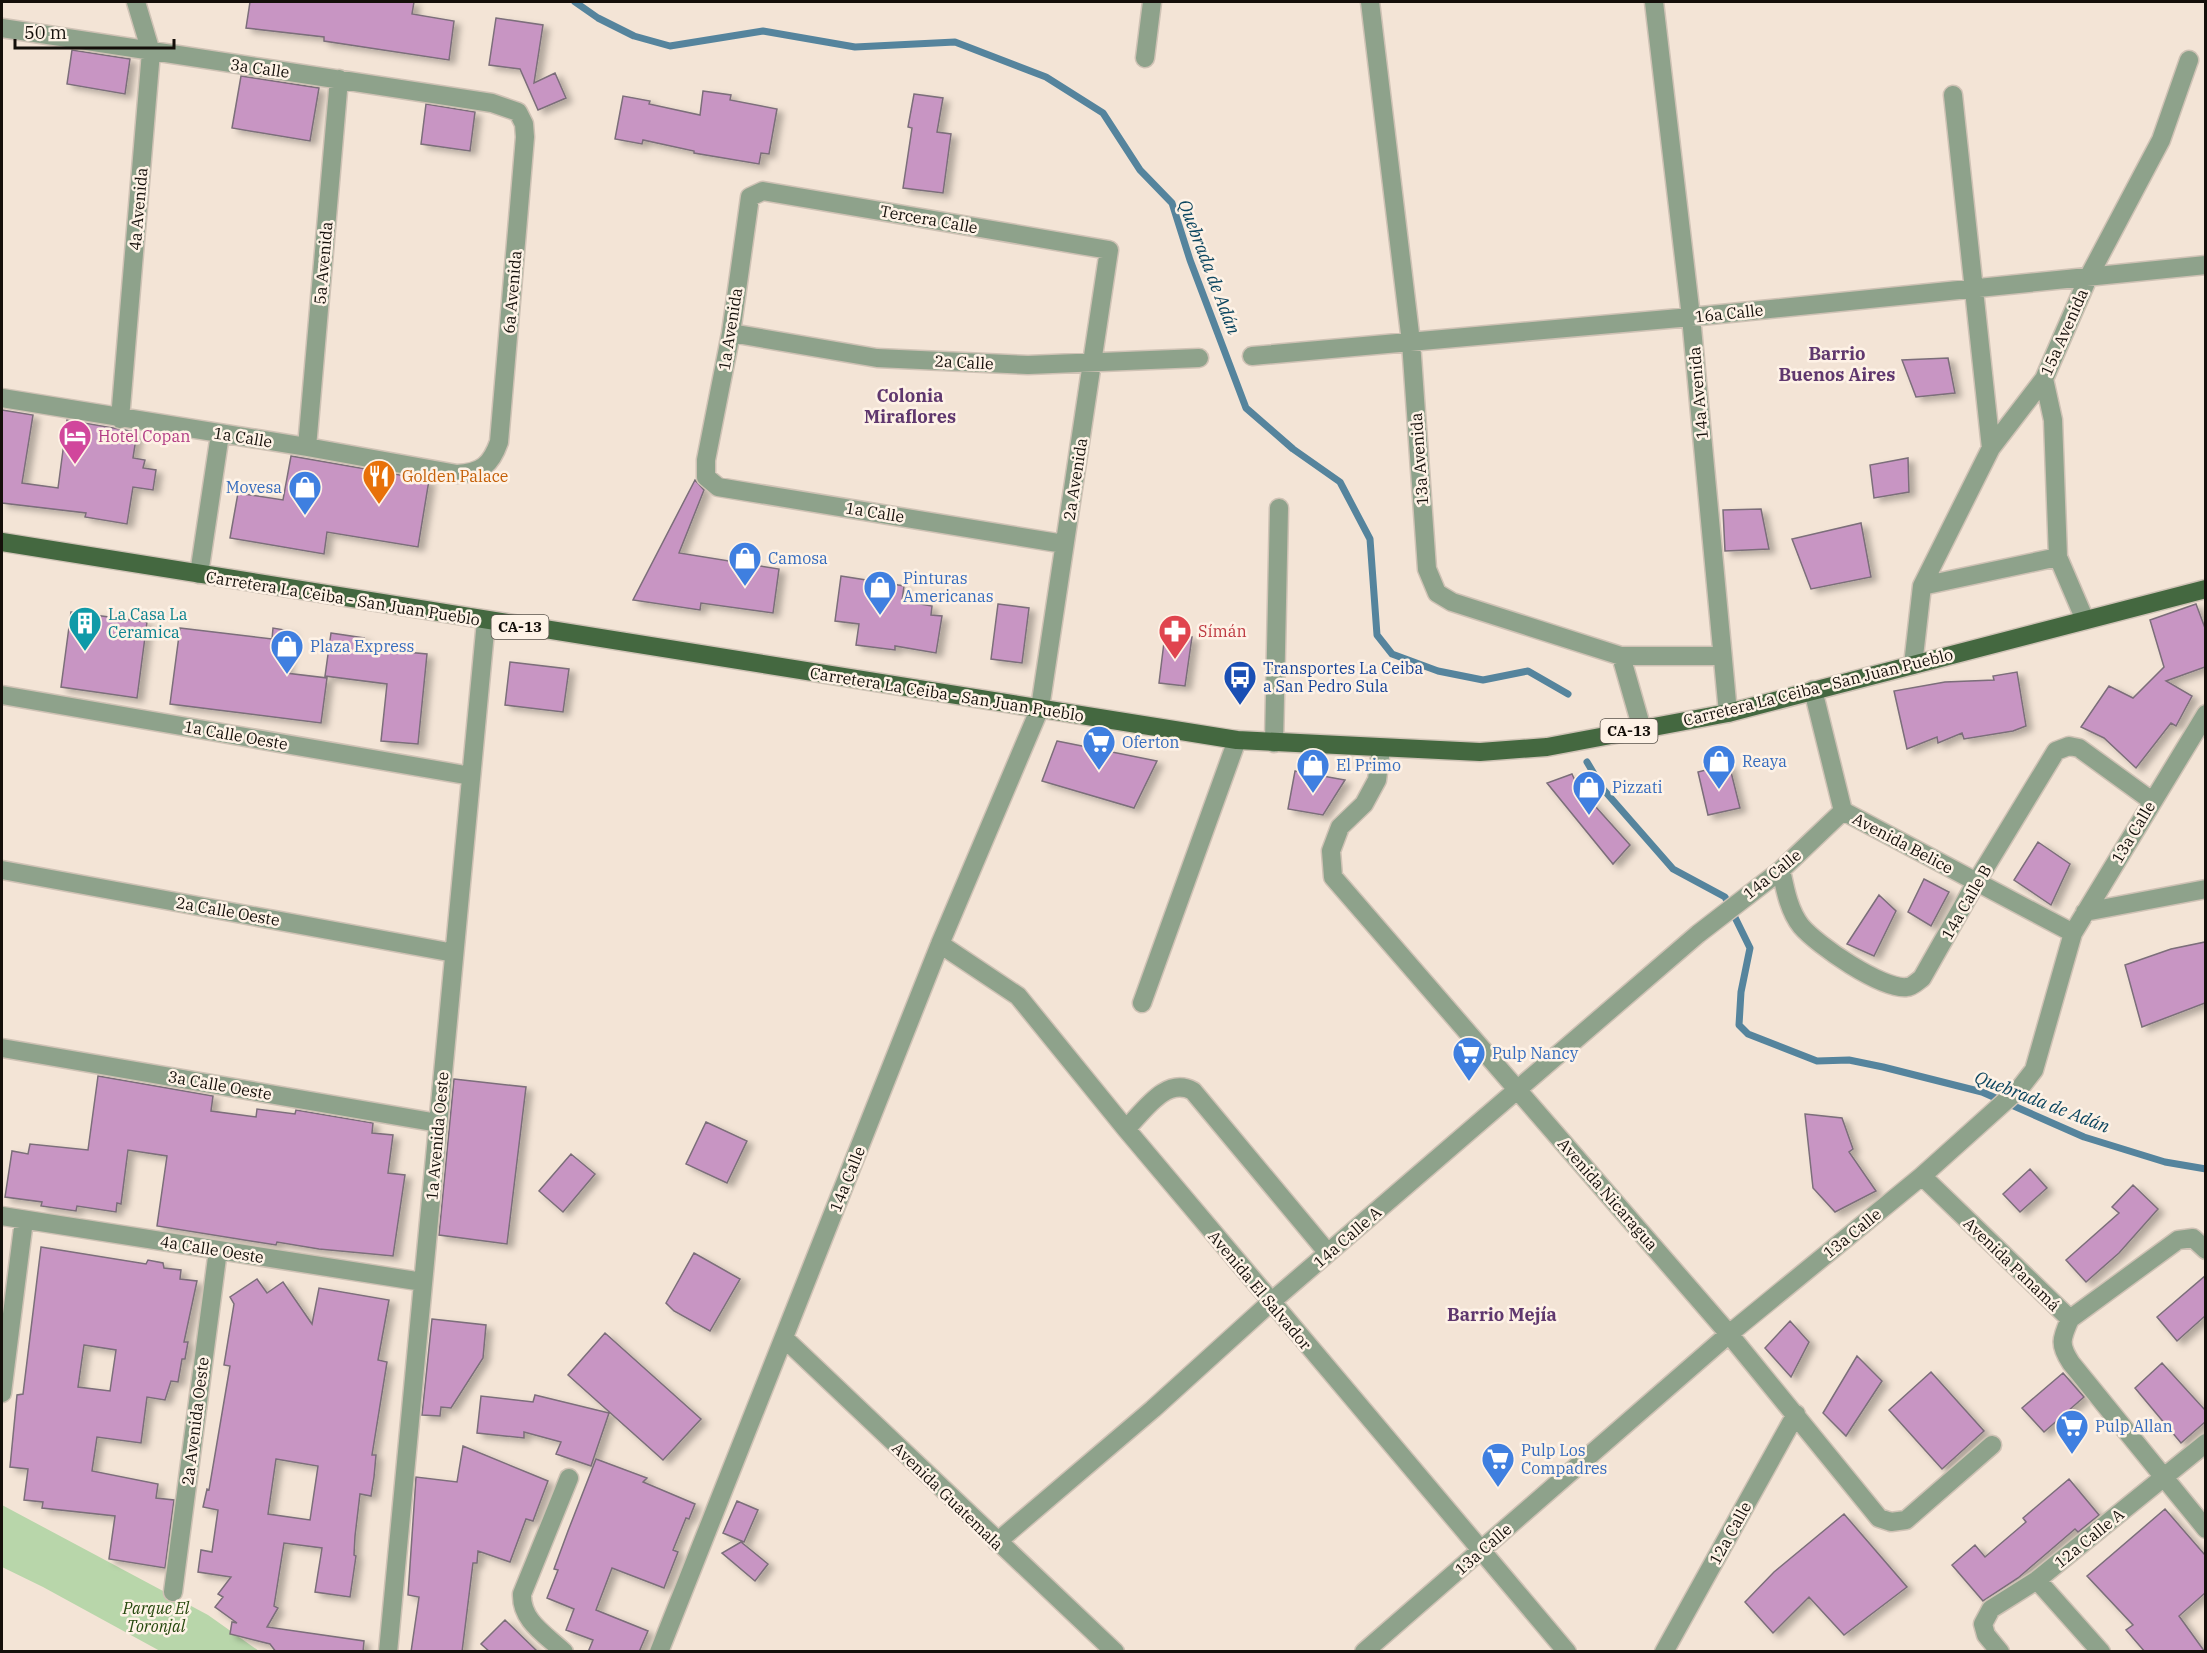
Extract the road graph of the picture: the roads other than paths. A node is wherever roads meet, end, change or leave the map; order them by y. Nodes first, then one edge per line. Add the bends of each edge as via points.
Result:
1 (136, 2) edge
2 (1152, 2) edge
3 (1370, 2) edge
4 (1654, 2) edge
5 (2, 28) edge
6 (151, 52) junction
7 (1145, 58) dead end
8 (2189, 60) dead end
9 (339, 79) junction
10 (1953, 95) dead end
11 (518, 112) joint
12 (750, 197) joint
13 (1109, 250) joint
14 (2205, 266) edge
15 (2088, 278) junction
16 (1974, 287) junction
17 (1691, 317) junction
18 (731, 333) junction
19 (1411, 342) junction
20 (1251, 356) dead end
21 (1198, 358) dead end
22 (1094, 364) junction
23 (2044, 379) junction
24 (2, 398) edge
25 (120, 419) junction
26 (220, 434) junction
27 (307, 447) junction
28 (1991, 448) junction
29 (706, 460) joint
30 (484, 468) joint
31 (1279, 508) dead end
32 (2, 542) edge
33 (1064, 543) junction
34 (2058, 557) junction
35 (199, 574) junction
36 (1922, 586) junction
37 (2205, 589) edge
38 (2085, 620) junction
39 (486, 621) junction
40 (1621, 656) junction
41 (1722, 656) junction
42 (1913, 665) junction
43 (1813, 690) junction
44 (2, 695) edge
45 (1040, 708) junction
46 (1728, 713) junction
47 (2205, 714) edge
48 (1642, 729) junction
49 (1237, 740) junction
50 (1274, 743) junction
51 (1381, 748) junction
52 (471, 776) junction
53 (2152, 801) junction
54 (1843, 811) junction
55 (2, 870) edge
56 (1781, 870) junction
57 (1977, 882) junction
58 (2205, 889) edge
59 (2085, 912) junction
60 (2073, 933) junction
61 (1698, 934) joint
62 (940, 944) junction
63 (454, 953) junction
64 (1142, 1003) dead end
65 (2, 1048) edge
66 (1518, 1090) junction
67 (438, 1123) junction
68 (1126, 1129) junction
69 (1922, 1176) junction
70 (2, 1216) edge
71 (24, 1220) junction
72 (218, 1250) junction
73 (2205, 1250) edge
74 (1328, 1253) junction
75 (423, 1282) junction
76 (1271, 1302) junction
77 (2070, 1319) junction
78 (1729, 1334) junction
79 (784, 1338) junction
80 (2, 1393) edge
81 (1796, 1414) junction
82 (2205, 1443) edge
83 (1992, 1445) dead end
84 (569, 1478) dead end
85 (2163, 1478) junction
86 (2205, 1529) edge
87 (997, 1542) junction
88 (1480, 1552) junction
89 (2037, 1580) junction
90 (173, 1592) dead end
91 (388, 1652) edge
92 (564, 1652) edge
93 (659, 1652) edge
94 (1115, 1652) edge
95 (1364, 1652) edge
96 (1567, 1652) edge
97 (1664, 1652) edge
98 (2000, 1652) edge
99 (2101, 1652) edge

1 - 6 street, 4a Avenida
2 - 7 street
3 - 19 street, 13a Avenida
4 - 17 street, 14a Avenida
5 - 6 street, 3a Calle
6 - 9 street, 3a Calle
6 - 25 street, 4a Avenida
8 - 15 street, 15a Avenida via 2162,140
9 - 11 street, 3a Calle via 492,103
9 - 27 street, 5a Avenida
10 - 16 street
11 - 30 street, 6a Avenida via 525,137 499,442 494,458
12 - 13 street, Tercera Calle via 763,191
12 - 18 street, 1a Avenida
13 - 22 street, 2a Avenida
14 - 15 street, 16a Calle
15 - 16 street, 16a Calle
15 - 23 street, 15a Avenida
16 - 17 street, 16a Calle
16 - 28 street
17 - 19 street, 16a Calle
17 - 41 street, 14a Avenida
18 - 22 street, 2a Calle via 877,358
18 - 29 street, 1a Avenida
19 - 20 street, 16a Calle
19 - 40 street, 13a Avenida via 1426,569 1432,586 1452,602
21 - 22 street, 2a Calle
22 - 33 street, 2a Avenida
23 - 28 street, 15a Avenida
23 - 34 street via 2053,420
24 - 25 street, 1a Calle
25 - 26 street, 1a Calle
26 - 27 street, 1a Calle
26 - 35 street
27 - 30 street, 1a Calle via 457,474 472,474
28 - 36 street, 15a Avenida
29 - 33 street, 1a Calle via 706,477 718,487
31 - 50 street
32 - 35 main road, Carretera La Ceiba - San Juan Pueblo / CA-13
33 - 45 street, 2a Avenida
34 - 36 street
34 - 38 street
35 - 39 main road, Carretera La Ceiba - San Juan Pueblo / CA-13
36 - 42 street, 15a Avenida
37 - 38 main road, Carretera La Ceiba - San Juan Pueblo / CA-13
38 - 42 main road, Carretera La Ceiba - San Juan Pueblo / CA-13
39 - 45 main road, Carretera La Ceiba - San Juan Pueblo / CA-13
39 - 52 street, 1a Avenida Oeste
40 - 41 street, 13a Avenida
40 - 48 street
41 - 46 street, 14a Avenida
42 - 43 main road, Carretera La Ceiba - San Juan Pueblo / CA-13
43 - 46 main road, Carretera La Ceiba - San Juan Pueblo / CA-13
43 - 54 street, Avenida Belice
44 - 52 street, 1a Calle Oeste
45 - 49 main road, Carretera La Ceiba - San Juan Pueblo / CA-13
45 - 62 street, 14a Calle
46 - 48 main road, Carretera La Ceiba - San Juan Pueblo / CA-13
47 - 53 street, 13a Calle
48 - 51 main road, Carretera La Ceiba - San Juan Pueblo / CA-13 via 1547,747 1480,752
49 - 50 main road, Carretera La Ceiba - San Juan Pueblo / CA-13
49 - 64 street
50 - 51 main road, Carretera La Ceiba - San Juan Pueblo / CA-13
51 - 66 street, Avenida Nicaragua via 1377,780 1364,804 1340,827 1331,851 1332,877
52 - 63 street, 1a Avenida Oeste
53 - 57 street, 14a Calle B via 2079,748 2069,746 2056,751
53 - 59 street, 13a Calle
54 - 56 street, 14a Calle
54 - 57 street, Avenida Belice
55 - 63 street, 2a Calle Oeste
56 - 57 street, 14a Calle B via 1786,896 1800,925 1827,951 1890,985 1908,988 1922,978
56 - 61 street, 14a Calle
57 - 60 street, Avenida Belice
58 - 59 street
59 - 60 street, 13a Calle
60 - 69 street, 13a Calle via 2034,1070 2020,1088
61 - 66 street, 14a Calle A
62 - 68 street, Avenida El Salvador via 1018,996
62 - 79 street, 14a Calle
63 - 67 street, 1a Avenida Oeste
65 - 67 street, 3a Calle Oeste
66 - 74 street, 14a Calle A
66 - 78 street, Avenida Nicaragua
67 - 75 street, 1a Avenida Oeste
68 - 74 street via 1168,1088 1182,1085 1193,1091
68 - 76 street, Avenida El Salvador
69 - 77 street, Avenida Panamá
69 - 78 street, 13a Calle
70 - 71 street, 4a Calle Oeste
71 - 72 street, 4a Calle Oeste
71 - 80 street
72 - 75 street, 4a Calle Oeste
72 - 90 street, 2a Avenida Oeste
73 - 77 street via 2193,1238 2178,1240
74 - 76 street, 14a Calle A
75 - 91 street, 1a Avenida Oeste
76 - 87 street, 14a Calle A
76 - 88 street, Avenida El Salvador
77 - 85 street, Avenida Panamá via 2062,1336 2062,1350
78 - 81 street, Avenida Nicaragua
78 - 88 street, 13a Calle
79 - 87 street, Avenida Guatemala
79 - 93 street, 14a Calle
81 - 83 street, Avenida Nicaragua via 1879,1518 1891,1522 1905,1520
81 - 97 street, 12a Calle
82 - 85 street, 12a Calle A
84 - 92 street via 522,1594 521,1606 525,1617
85 - 86 street, Avenida Panamá
85 - 89 street, 12a Calle A
87 - 94 street, Avenida Guatemala
88 - 95 street, 13a Calle
88 - 96 street, Avenida El Salvador
89 - 98 street, 12a Calle A via 1991,1609 1983,1624 1986,1635
89 - 99 street

